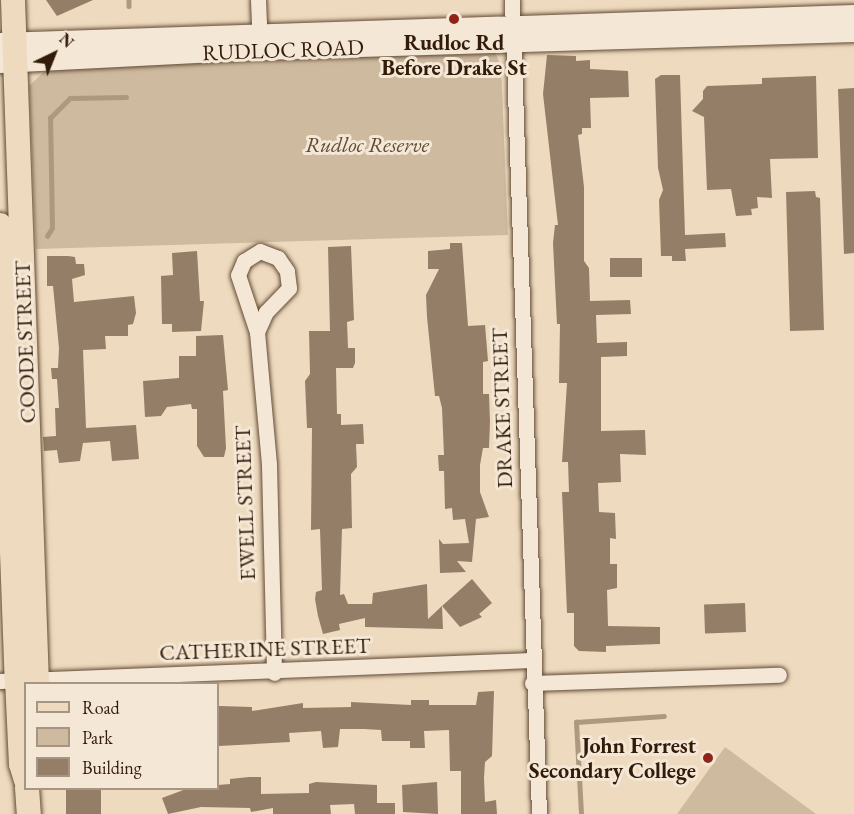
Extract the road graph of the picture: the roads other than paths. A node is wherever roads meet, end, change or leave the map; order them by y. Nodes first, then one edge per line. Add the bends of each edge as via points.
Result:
1 (13, 0) edge
2 (258, 0) edge
3 (512, 0) edge
4 (854, 15) edge
5 (854, 31) edge
6 (514, 34) junction
7 (260, 41) junction
8 (7, 52) edge
9 (0, 225) edge
10 (257, 332) junction
11 (531, 660) junction
12 (274, 673) junction
13 (779, 675) dead end
14 (23, 681) edge
15 (532, 683) junction
16 (24, 774) edge
17 (27, 790) edge
18 (29, 814) edge
19 (539, 814) edge

1 - 8 main road, COODE STREET
2 - 7 street
3 - 6 street, DRAKE STREET
4 - 6 main road, RUDLOC ROAD
5 - 6 main road, RUDLOC ROAD
6 - 7 main road, RUDLOC ROAD
6 - 11 street, DRAKE STREET
7 - 8 main road, RUDLOC ROAD
8 - 14 main road, COODE STREET
9 - 14 main road, COODE STREET
10 - 10 street, EWELL STREET via 238,275 244,261 260,250 278,258 287,271 289,288 266,312
10 - 12 street, EWELL STREET via 269,465
11 - 12 street, CATHERINE STREET
11 - 15 street, DRAKE STREET
12 - 14 street, CATHERINE STREET
13 - 15 street
14 - 16 main road, COODE STREET
15 - 19 street, DRAKE STREET
17 - 18 main road

